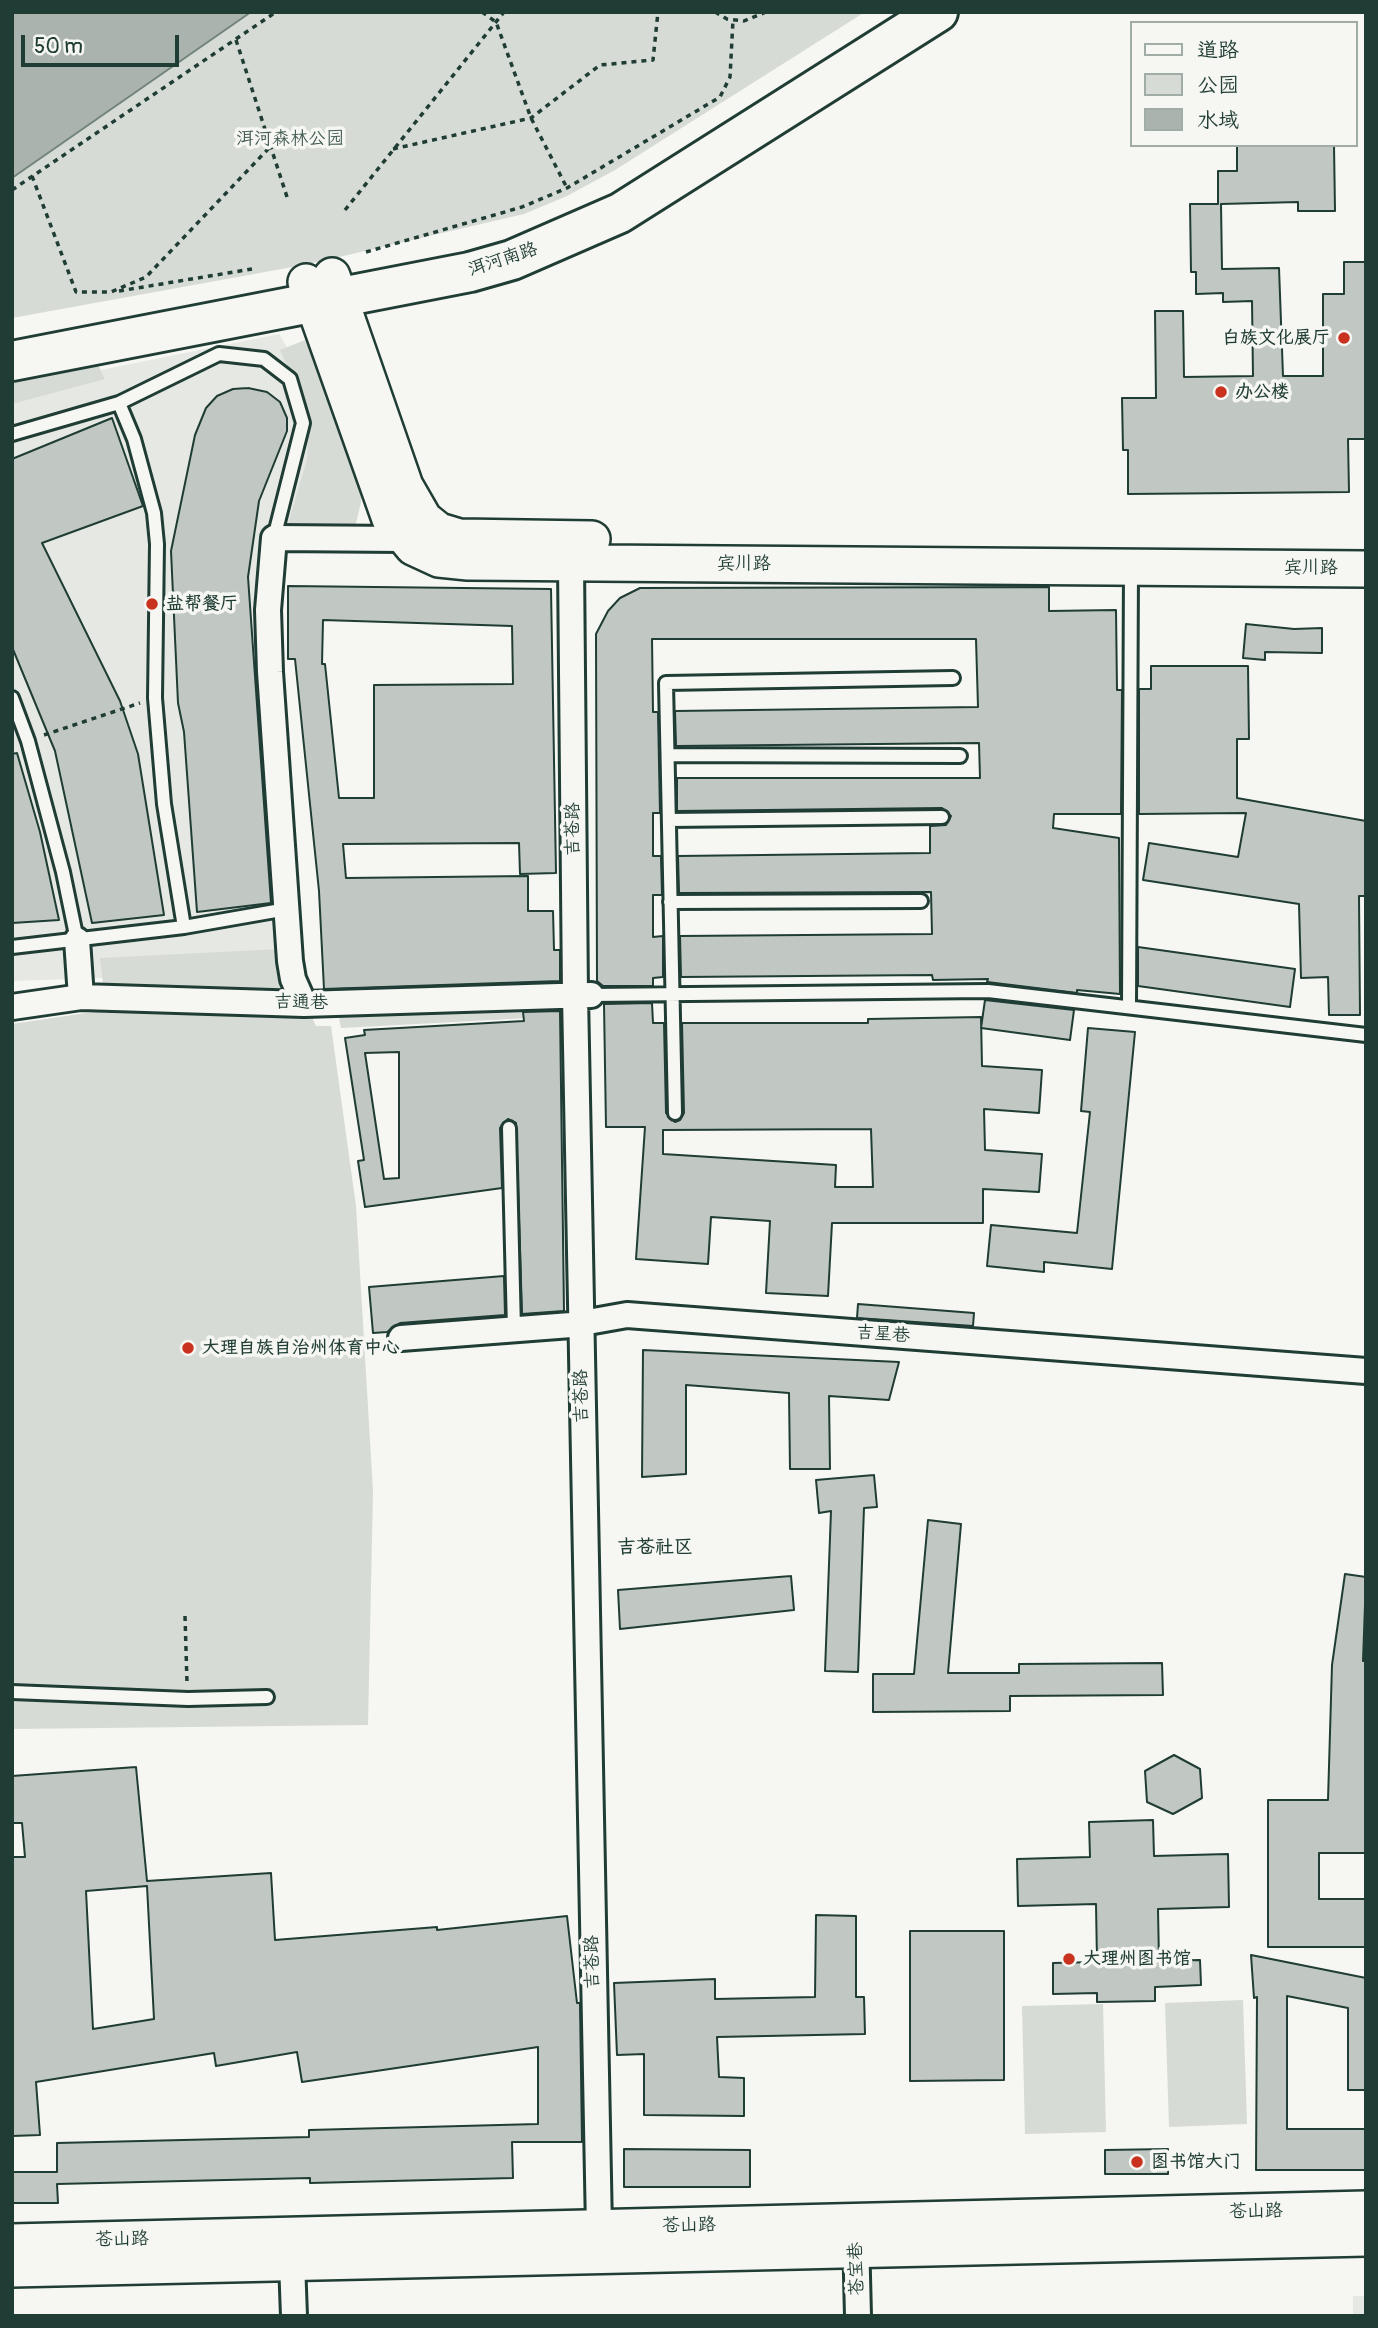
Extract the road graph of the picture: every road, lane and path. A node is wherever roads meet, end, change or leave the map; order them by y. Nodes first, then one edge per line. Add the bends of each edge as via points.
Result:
1 (276, 12) edge
2 (482, 12) edge
3 (504, 12) edge
4 (659, 12) edge
5 (715, 12) edge
6 (766, 12) edge
7 (897, 12) edge
8 (938, 12) edge
9 (733, 20) junction
10 (496, 22) junction
11 (236, 40) junction
12 (531, 118) junction
13 (270, 147) junction
14 (393, 149) junction
15 (32, 176) junction
16 (567, 188) junction
17 (12, 190) edge
18 (288, 200) dead end
19 (345, 210) dead end
20 (366, 252) dead end
21 (252, 269) dead end
22 (323, 289) junction
23 (111, 292) junction
24 (228, 336) junction
25 (12, 339) edge
26 (12, 361) edge
27 (119, 403) junction
28 (12, 434) edge
29 (274, 538) junction
30 (404, 540) junction
31 (1366, 545) edge
32 (579, 563) junction
33 (1131, 567) junction
34 (1366, 569) edge
35 (953, 678) dead end
36 (12, 698) edge
37 (155, 698) junction
38 (28, 741) junction
39 (668, 755) junction
40 (960, 756) dead end
41 (942, 817) dead end
42 (669, 820) junction
43 (921, 901) dead end
44 (670, 902) junction
45 (287, 909) junction
46 (184, 927) junction
47 (77, 940) junction
48 (12, 947) edge
49 (672, 992) junction
50 (583, 995) junction
51 (81, 997) junction
52 (304, 1004) junction
53 (1129, 1006) junction
54 (12, 1007) edge
55 (1366, 1035) edge
56 (674, 1113) dead end
57 (509, 1128) dead end
58 (589, 1321) junction
59 (514, 1329) junction
60 (401, 1338) dead end
61 (1366, 1371) edge
62 (185, 1616) dead end
63 (12, 1692) edge
64 (267, 1697) dead end
65 (188, 1699) junction
66 (1366, 2210) edge
67 (607, 2228) junction
68 (856, 2236) junction
69 (1366, 2238) edge
70 (12, 2242) edge
71 (292, 2262) junction
72 (12, 2269) edge
73 (294, 2316) edge
74 (858, 2316) edge

1 - 11 path
2 - 10 path
3 - 10 path
4 - 12 path via 653,60 600,65
5 - 9 path
6 - 9 path via 744,21
7 - 22 main road, 洱河南路 via 638,177 577,209 482,246
8 - 22 main road, 洱河南路 via 597,224 488,267
9 - 16 path via 730,77 720,97
10 - 12 path
10 - 14 path
11 - 13 path
11 - 15 path
12 - 14 path
12 - 16 path
13 - 18 path
13 - 23 path via 146,277
14 - 19 path
15 - 17 path
15 - 23 path via 76,292
16 - 20 path
21 - 23 path
22 - 24 main road, 洱河南路
22 - 25 main road, 洱河南路
22 - 30 main road via 377,490
22 - 31 main road, 宾川路 via 410,497 427,522 450,535
24 - 26 main road, 洱河南路
24 - 27 lane
24 - 29 lane via 290,379 303,423
27 - 28 lane
27 - 37 lane via 154,513
29 - 30 street
29 - 45 street via 268,610 270,672
30 - 32 main road, 宾川路 via 427,555 453,561
32 - 33 main road, 宾川路
32 - 50 street, 吉苍路
33 - 34 main road, 宾川路
33 - 53 lane
35 - 39 lane via 666,683
36 - 38 lane
37 - 38 path
37 - 46 lane via 164,804
38 - 47 lane
39 - 40 lane
39 - 42 lane
41 - 42 lane
42 - 44 lane
43 - 44 lane
44 - 49 lane
45 - 46 lane
45 - 52 street via 293,979
46 - 47 lane
47 - 48 lane
47 - 51 street
49 - 50 lane
49 - 53 lane via 988,990
49 - 56 lane
50 - 52 street, 吉通巷
50 - 58 street, 吉苍路
51 - 52 street, 吉通巷
51 - 54 street, 吉通巷
53 - 55 lane
57 - 59 lane
58 - 59 street, 吉星巷
58 - 61 street, 吉星巷 via 627,1315
58 - 67 street, 吉苍路
59 - 60 street, 吉星巷
62 - 65 path
63 - 65 lane
64 - 65 lane
66 - 68 main road, 苍山路
67 - 68 main road, 苍山路
67 - 70 main road, 苍山路
68 - 69 main road, 苍山路
68 - 71 main road, 苍山路
68 - 74 street, 苍宝巷
71 - 72 main road, 苍山路
71 - 73 street

